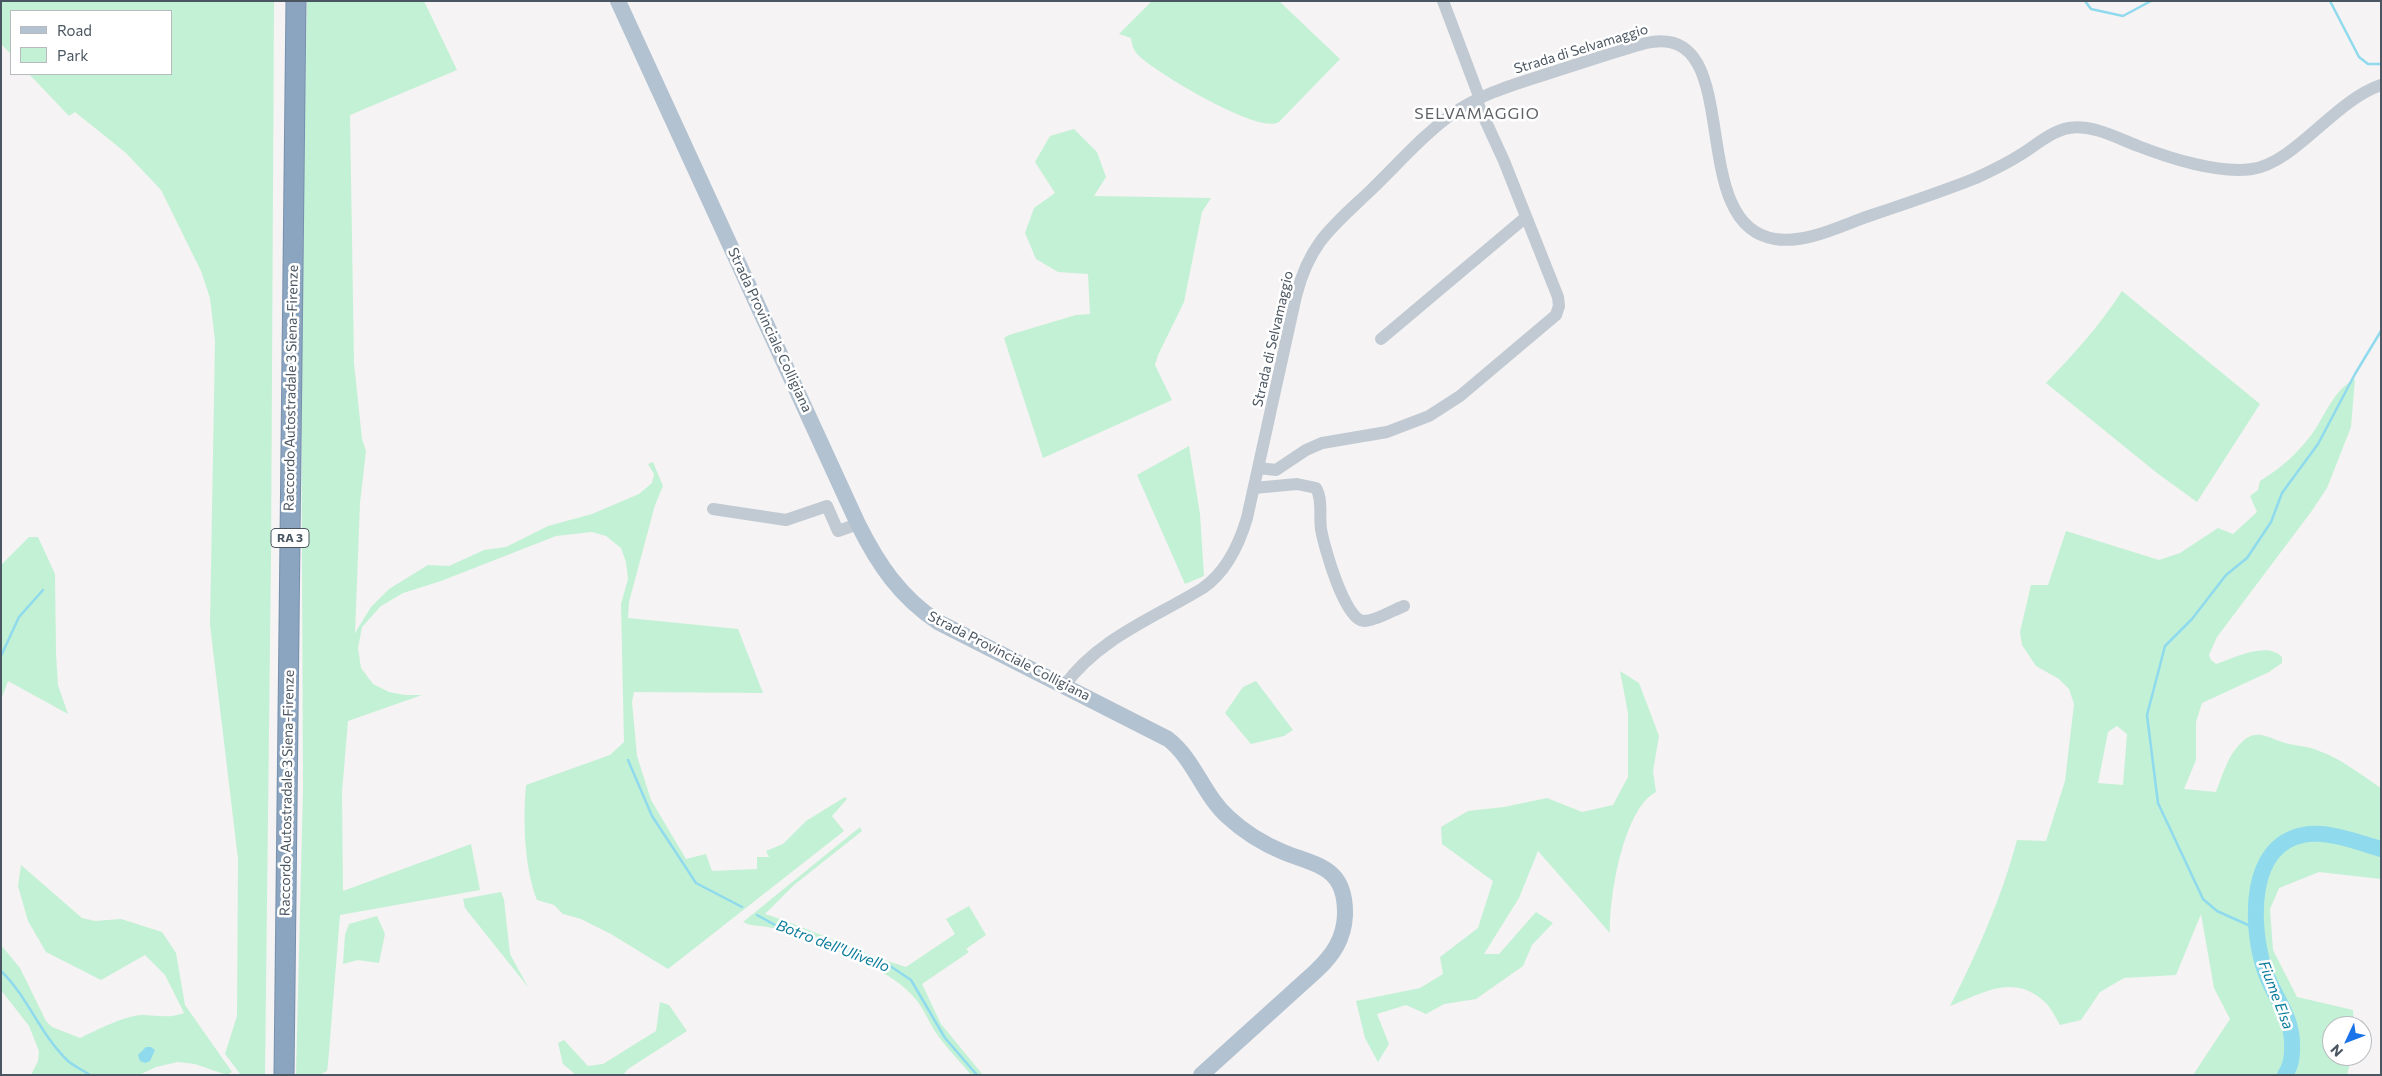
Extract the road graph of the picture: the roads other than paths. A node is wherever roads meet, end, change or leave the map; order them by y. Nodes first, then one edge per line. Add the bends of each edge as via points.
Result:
1 (285, 1) edge
2 (296, 1) edge
3 (618, 1) edge
4 (1443, 1) edge
5 (2381, 85) edge
6 (1478, 99) junction
7 (1526, 218) junction
8 (1381, 339) dead end
9 (1259, 468) junction
10 (1254, 488) junction
11 (713, 509) dead end
12 (858, 524) junction
13 (1404, 606) dead end
14 (1064, 686) junction
15 (274, 1075) edge
16 (284, 1075) edge
17 (1201, 1075) edge

1 - 15 highway, Raccordo Autostradale 3 Siena-Firenze / RA 3
2 - 16 highway, Raccordo Autostradale 3 Siena-Firenze / RA 3
3 - 12 main road, Strada Provinciale Colligiana
4 - 6 street
5 - 6 street, Strada di Selvamaggio via 2356,96 2288,152 2259,168 2240,170 2206,165 2156,153 2088,128 2071,128 2055,133 1976,178 1789,240 1758,233 1744,224 1733,210 1724,182 1703,74 1694,57 1677,44 1662,40 1646,43
6 - 7 street
6 - 9 street, Strada di Selvamaggio via 1432,131 1332,228 1312,252 1299,286
7 - 8 street
7 - 9 street via 1558,297 1558,310 1552,320 1460,396 1430,416 1388,432 1322,443 1276,470
9 - 10 street, Strada di Selvamaggio
10 - 13 street via 1297,484 1316,488 1320,496 1325,545 1345,602 1358,620 1367,620
10 - 14 street, Strada di Selvamaggio via 1241,537 1216,578 1199,591 1108,642
11 - 12 street via 786,520 827,506 838,531
12 - 14 main road, Strada Provinciale Colligiana via 890,580 924,612 950,629
14 - 17 main road, Strada Provinciale Colligiana via 1168,740 1185,755 1211,799 1230,820 1276,849 1323,867 1335,878 1342,891 1345,922 1334,952

